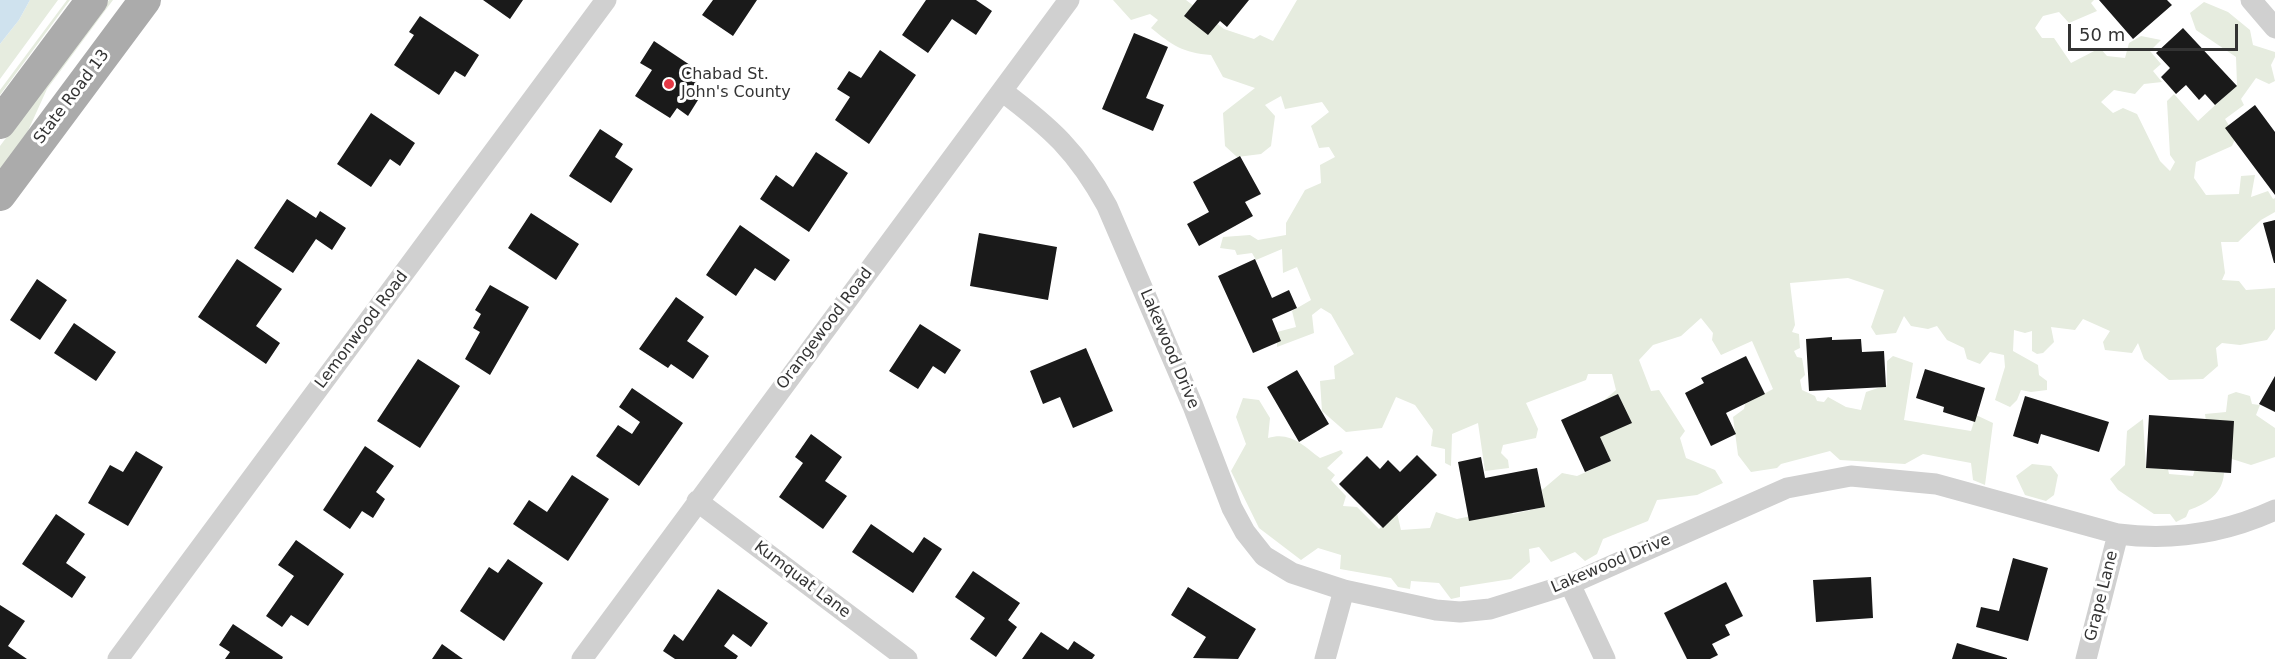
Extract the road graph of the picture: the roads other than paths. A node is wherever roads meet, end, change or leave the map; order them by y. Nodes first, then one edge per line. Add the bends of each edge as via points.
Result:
1 (92, 0) edge
2 (145, 0) edge
3 (606, 0) edge
4 (1069, 0) edge
5 (2251, 0) edge
6 (2275, 28) edge
7 (1002, 91) junction
8 (0, 123) edge
9 (0, 195) edge
10 (697, 501) junction
11 (2275, 510) edge
12 (2118, 534) junction
13 (1570, 584) junction
14 (1344, 590) junction
15 (118, 659) edge
16 (582, 659) edge
17 (907, 659) edge
18 (1325, 659) edge
19 (1605, 659) edge
20 (2086, 659) edge

1 - 8 main road
2 - 9 main road, State Road 13
3 - 15 street, Lemonwood Road
4 - 7 street, Orangewood Road
5 - 6 street
7 - 10 street, Orangewood Road
7 - 14 street, Lakewood Drive via 1065,144 1107,206 1245,532 1264,556 1292,573
10 - 16 street, Orangewood Road
10 - 17 street, Kumquat Lane
11 - 12 street, Lakewood Drive via 2250,522 2184,536 2148,538
12 - 13 street, Lakewood Drive via 1936,484 1851,477 1787,488
12 - 20 street, Grape Lane
13 - 14 street, Lakewood Drive via 1490,609 1460,612
13 - 19 street
14 - 18 street

